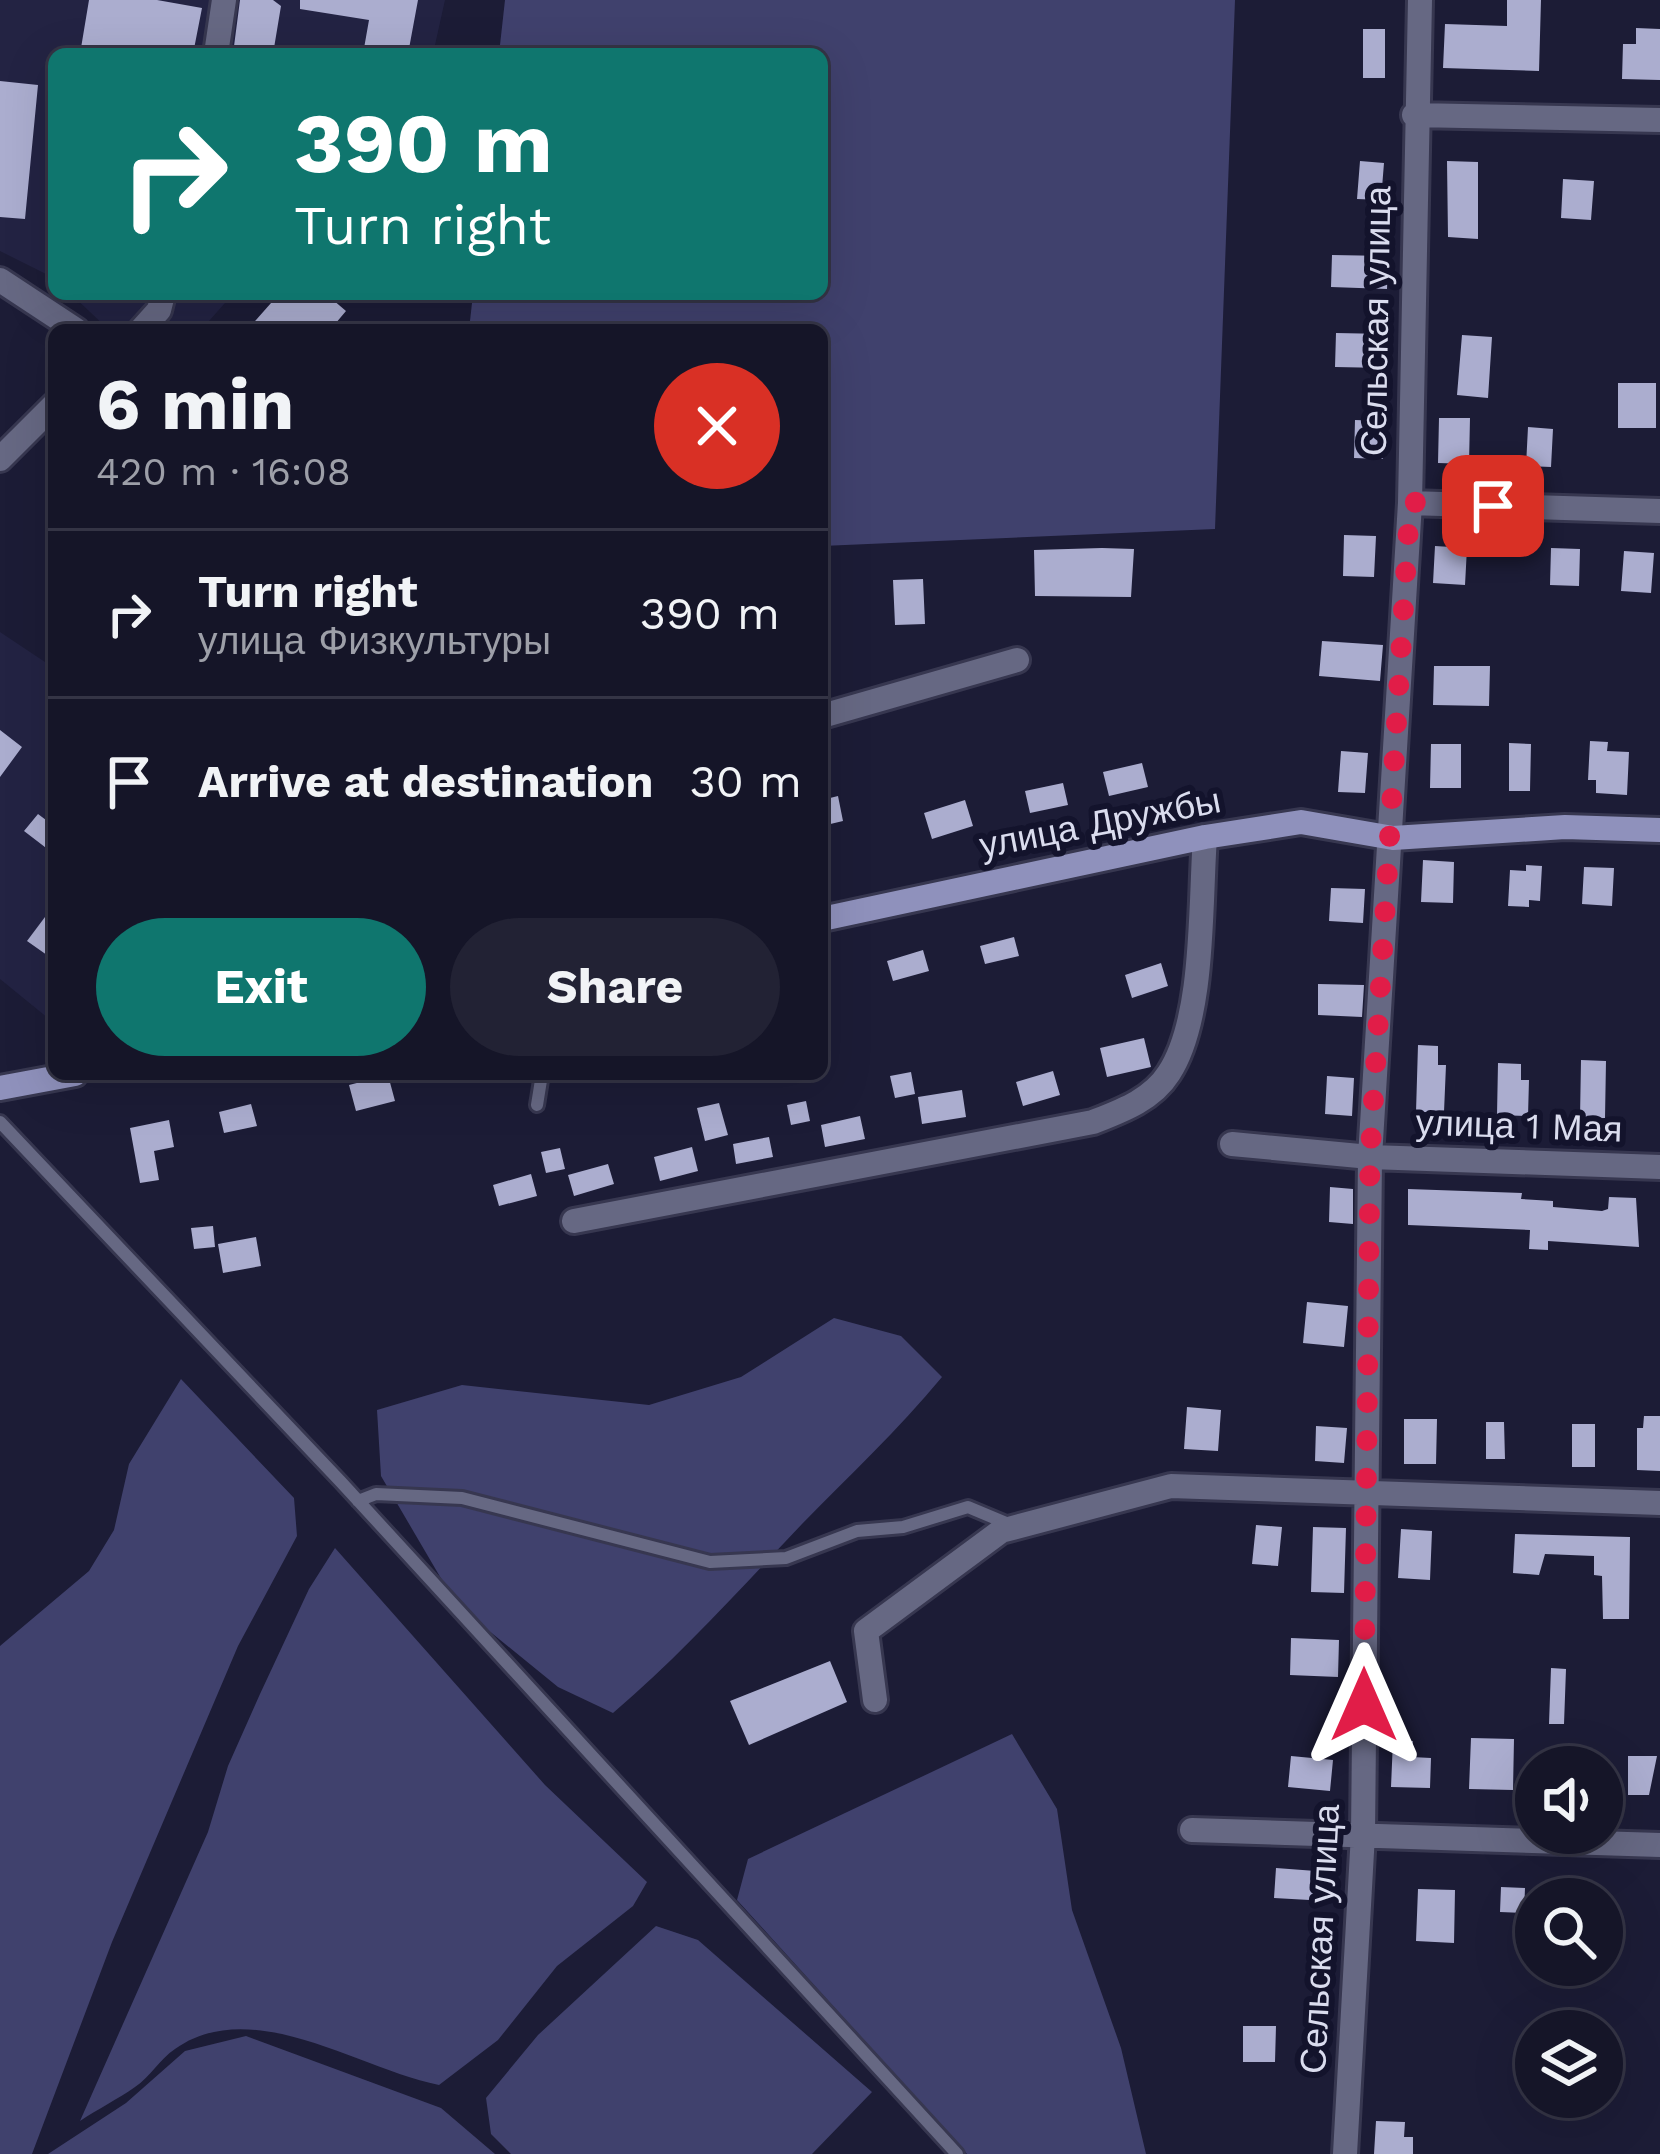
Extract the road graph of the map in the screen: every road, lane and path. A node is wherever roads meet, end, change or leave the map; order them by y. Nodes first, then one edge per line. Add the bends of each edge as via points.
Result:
1 (224, 0) edge
2 (1420, 0) edge
3 (217, 48) edge
4 (1414, 115) junction
5 (1660, 120) edge
6 (0, 280) edge
7 (67, 324) edge
8 (48, 411) edge
9 (0, 459) edge
10 (1410, 502) junction
11 (1660, 511) edge
12 (1017, 660) dead end
13 (828, 714) edge
14 (1660, 830) edge
15 (1205, 837) junction
16 (1393, 838) junction
17 (828, 918) edge
18 (48, 1079) edge
19 (541, 1080) edge
20 (0, 1088) edge
21 (537, 1105) dead end
22 (0, 1122) edge
23 (1232, 1144) dead end
24 (1370, 1157) junction
25 (1660, 1167) edge
26 (574, 1221) dead end
27 (1366, 1491) junction
28 (358, 1502) junction
29 (1660, 1503) edge
30 (1017, 1528) junction
31 (874, 1700) dead end
32 (1192, 1830) dead end
33 (1363, 1834) junction
34 (1660, 1845) edge
35 (957, 2154) edge
36 (1345, 2154) edge

1 - 3 street
2 - 4 street, Сельская улица
4 - 5 street
4 - 10 street, Сельская улица
6 - 7 street
8 - 9 street
10 - 11 street
10 - 16 street, Сельская улица
12 - 13 street
14 - 16 street, улица Дружбы
15 - 16 street, улица Дружбы via 1301,822
15 - 17 street, улица Дружбы
15 - 26 street via 1184,1041 1168,1076 1139,1103 1070,1127
16 - 24 street, Сельская улица
18 - 20 street
19 - 21 lane
22 - 28 lane
23 - 24 street, улица 1 Мая
24 - 25 street, улица 1 Мая
24 - 27 street, Сельская улица
27 - 29 street
27 - 30 street via 1171,1486
27 - 33 street, Сельская улица
28 - 30 lane via 376,1494 463,1498 710,1562 786,1558 857,1531 968,1507
28 - 35 lane
30 - 31 street via 1001,1531 866,1631
32 - 33 street
33 - 34 street
33 - 36 street, Сельская улица

